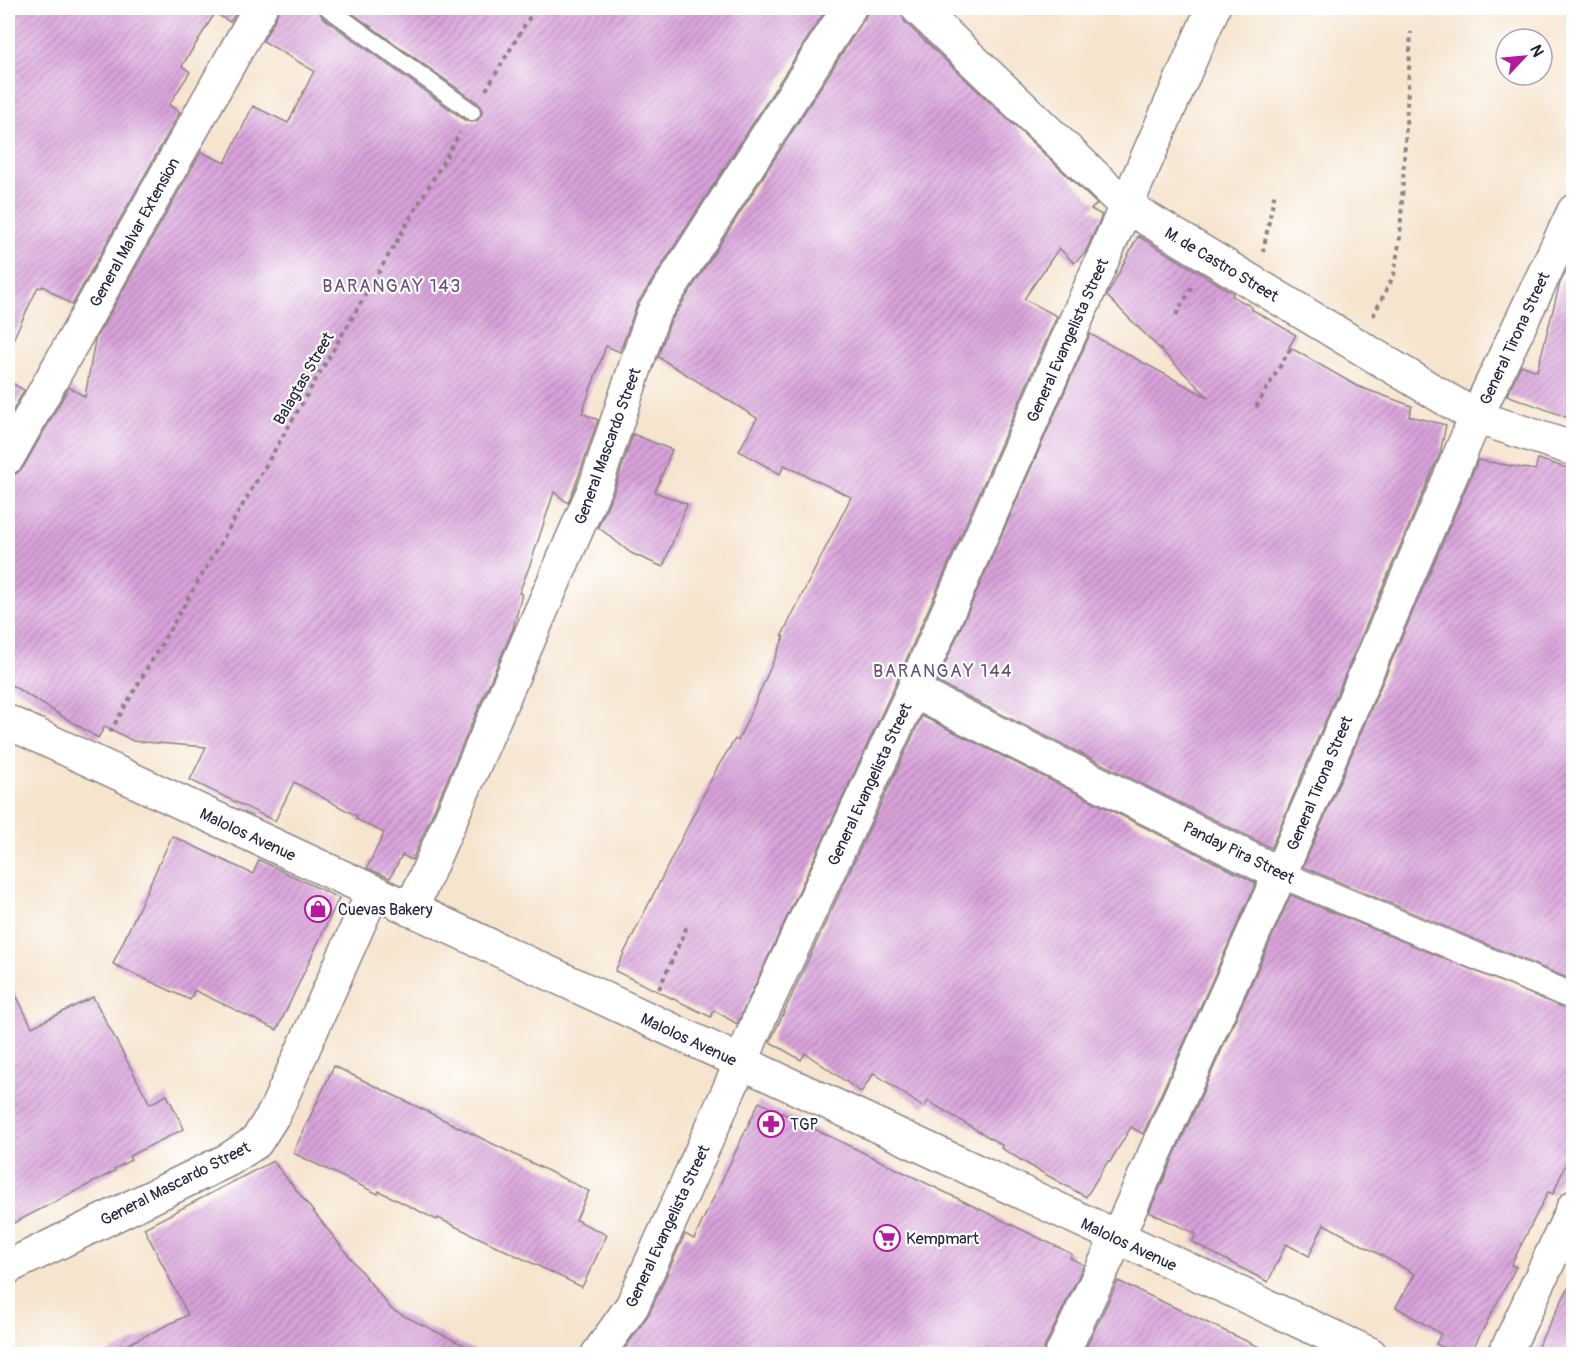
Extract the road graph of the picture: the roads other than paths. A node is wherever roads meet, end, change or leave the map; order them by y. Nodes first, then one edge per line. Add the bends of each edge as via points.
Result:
1 (260, 8) edge
2 (328, 8) edge
3 (849, 8) edge
4 (918, 8) edge
5 (1213, 8) edge
6 (472, 112) road end
7 (1126, 206) junction
8 (1574, 211) edge
9 (1476, 417) junction
10 (1574, 449) edge
11 (8, 457) edge
12 (913, 691) junction
13 (8, 722) edge
14 (1280, 874) junction
15 (373, 892) junction
16 (411, 910) junction
17 (1574, 997) edge
18 (741, 1063) junction
19 (1574, 1207) edge
20 (1117, 1238) junction
21 (8, 1267) edge
22 (598, 1354) edge
23 (1062, 1354) edge
24 (1370, 1354) edge
25 (1505, 1354) edge

1 - 11 street, General Malvar Extension
2 - 6 lane
3 - 16 street, General Mascardo Street via 653,314 596,485
4 - 7 street, M. de Castro Street
5 - 7 street, General Evangelista Street
7 - 9 street, M. de Castro Street
7 - 12 street, General Evangelista Street
8 - 9 street, General Tirona Street
9 - 10 street, M. de Castro Street
9 - 14 street, General Tirona Street
12 - 14 street, Panday Pira Street
12 - 18 street, General Evangelista Street
13 - 15 street, Malolos Avenue
14 - 17 street, Panday Pira Street
14 - 20 street, General Tirona Street
15 - 16 street, Malolos Avenue
15 - 21 street, General Mascardo Street via 275,1112 256,1142 228,1160
16 - 18 street, Malolos Avenue
18 - 20 street, Malolos Avenue
18 - 22 street, General Evangelista Street via 632,1306
19 - 25 street
20 - 23 street, General Tirona Street
20 - 24 street, Malolos Avenue

